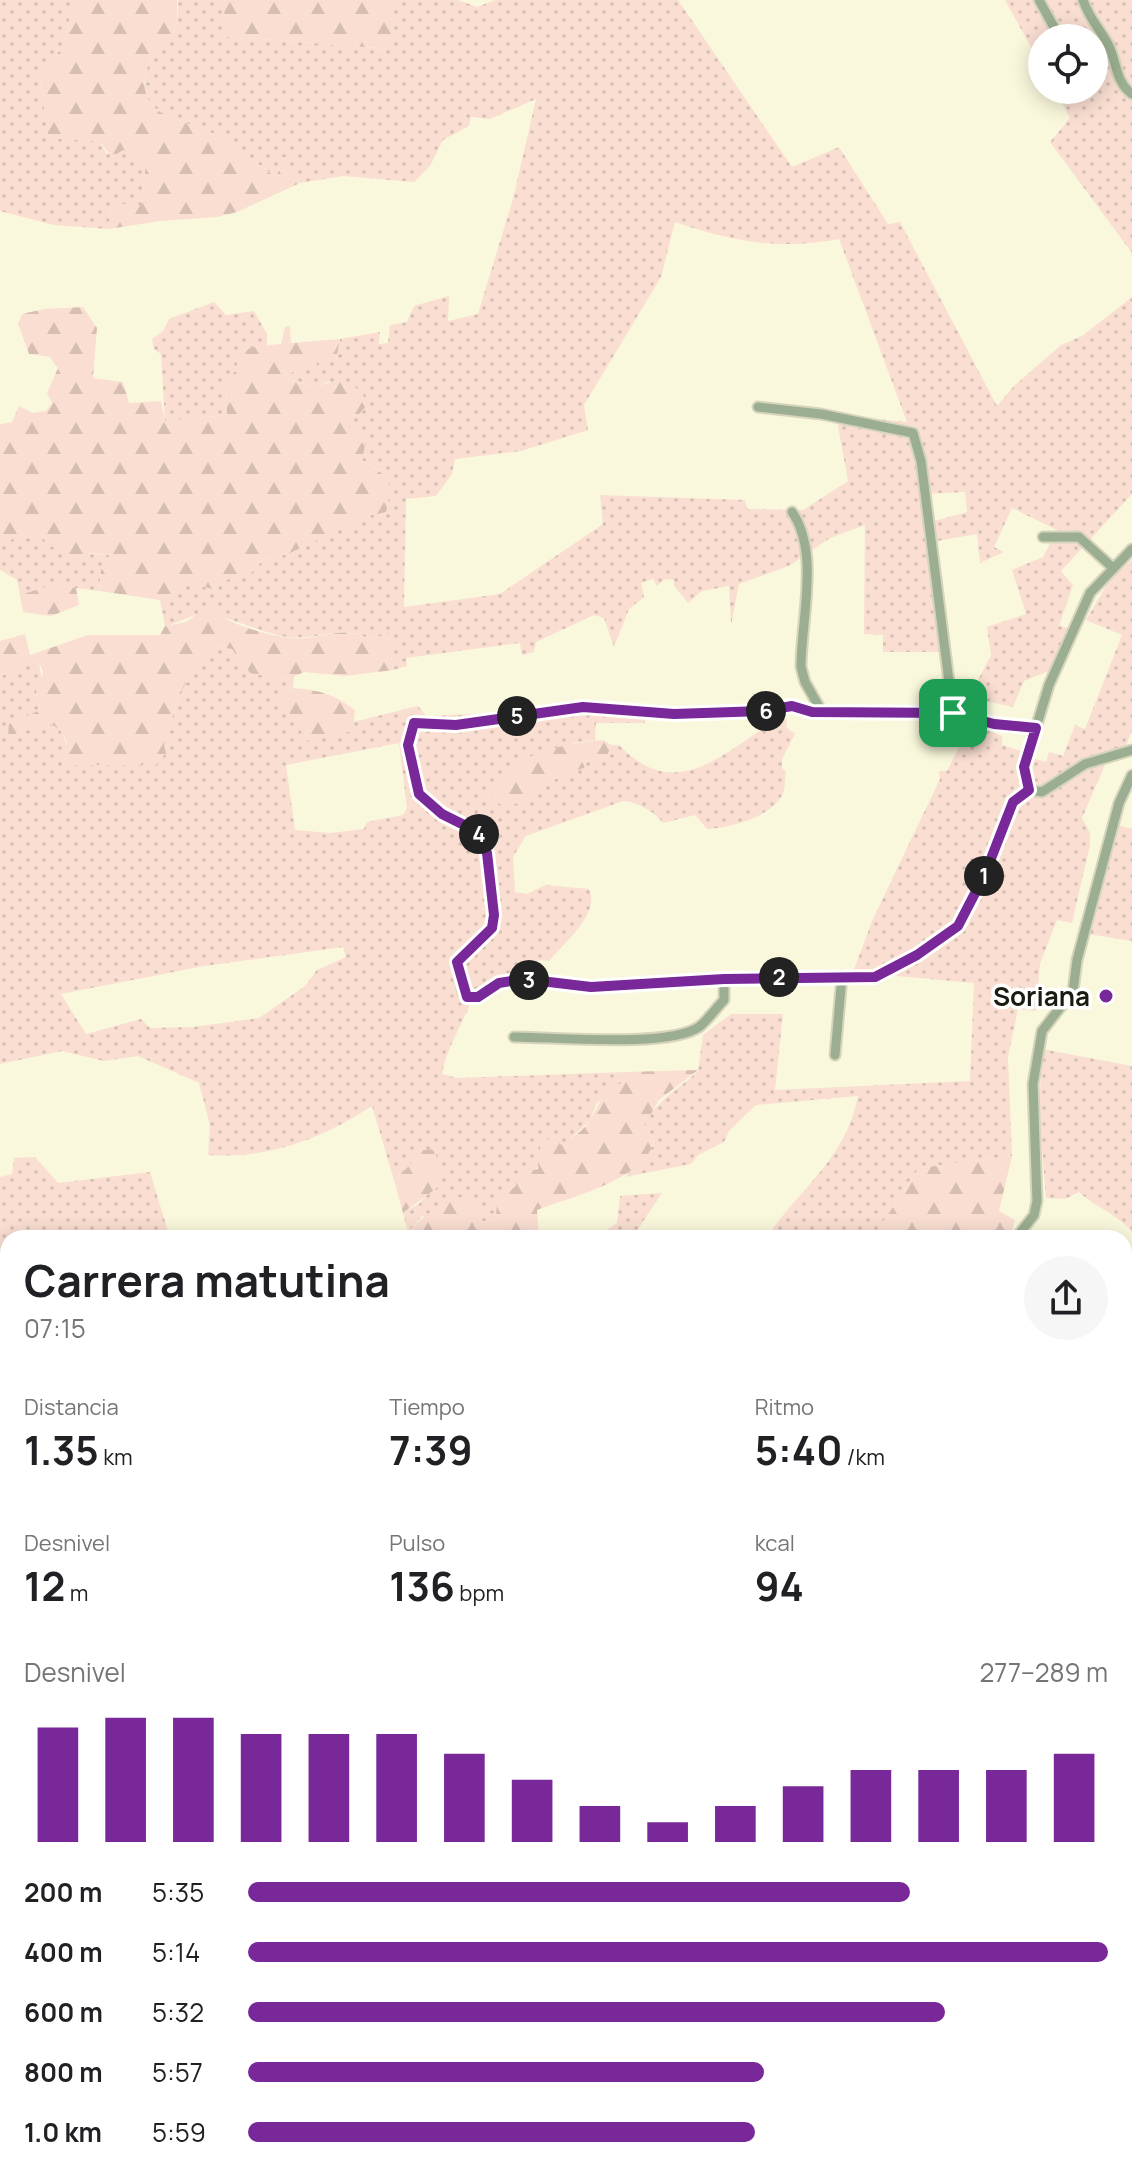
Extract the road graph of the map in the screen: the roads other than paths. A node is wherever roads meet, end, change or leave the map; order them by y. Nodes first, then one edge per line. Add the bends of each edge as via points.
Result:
1 (1039, 0) edge
2 (1083, 0) edge
3 (1052, 24) edge
4 (1132, 94) edge
5 (758, 407) dead end
6 (792, 512) dead end
7 (1043, 537) dead end
8 (1132, 549) edge
9 (1113, 568) junction
10 (822, 712) junction
11 (953, 713) junction
12 (1036, 728) junction
13 (1132, 750) edge
14 (1132, 775) edge
15 (1029, 790) junction
16 (842, 976) junction
17 (724, 979) junction
18 (514, 1037) dead end
19 (835, 1055) dead end
20 (1022, 1230) edge

1 - 3 street
2 - 4 street via 1106,41 1119,81
5 - 11 street via 913,433
6 - 10 street via 805,547 801,667
7 - 9 street via 1079,537
8 - 9 street
9 - 12 street via 1090,593
10 - 11 street
10 - 17 street via 792,706 674,714 583,707 456,725 414,723 409,735 419,794 442,814 476,831 487,853 494,915 492,928 457,962 467,997 524,979 591,987
11 - 12 street
12 - 15 street via 1024,767
13 - 15 street via 1085,764 1042,792
14 - 20 street via 1119,803 1073,991 1042,1031 1033,1084 1037,1201
15 - 16 street via 1013,802 958,926 875,977
16 - 17 street
16 - 19 street
17 - 18 street via 724,1000 699,1026 681,1035

